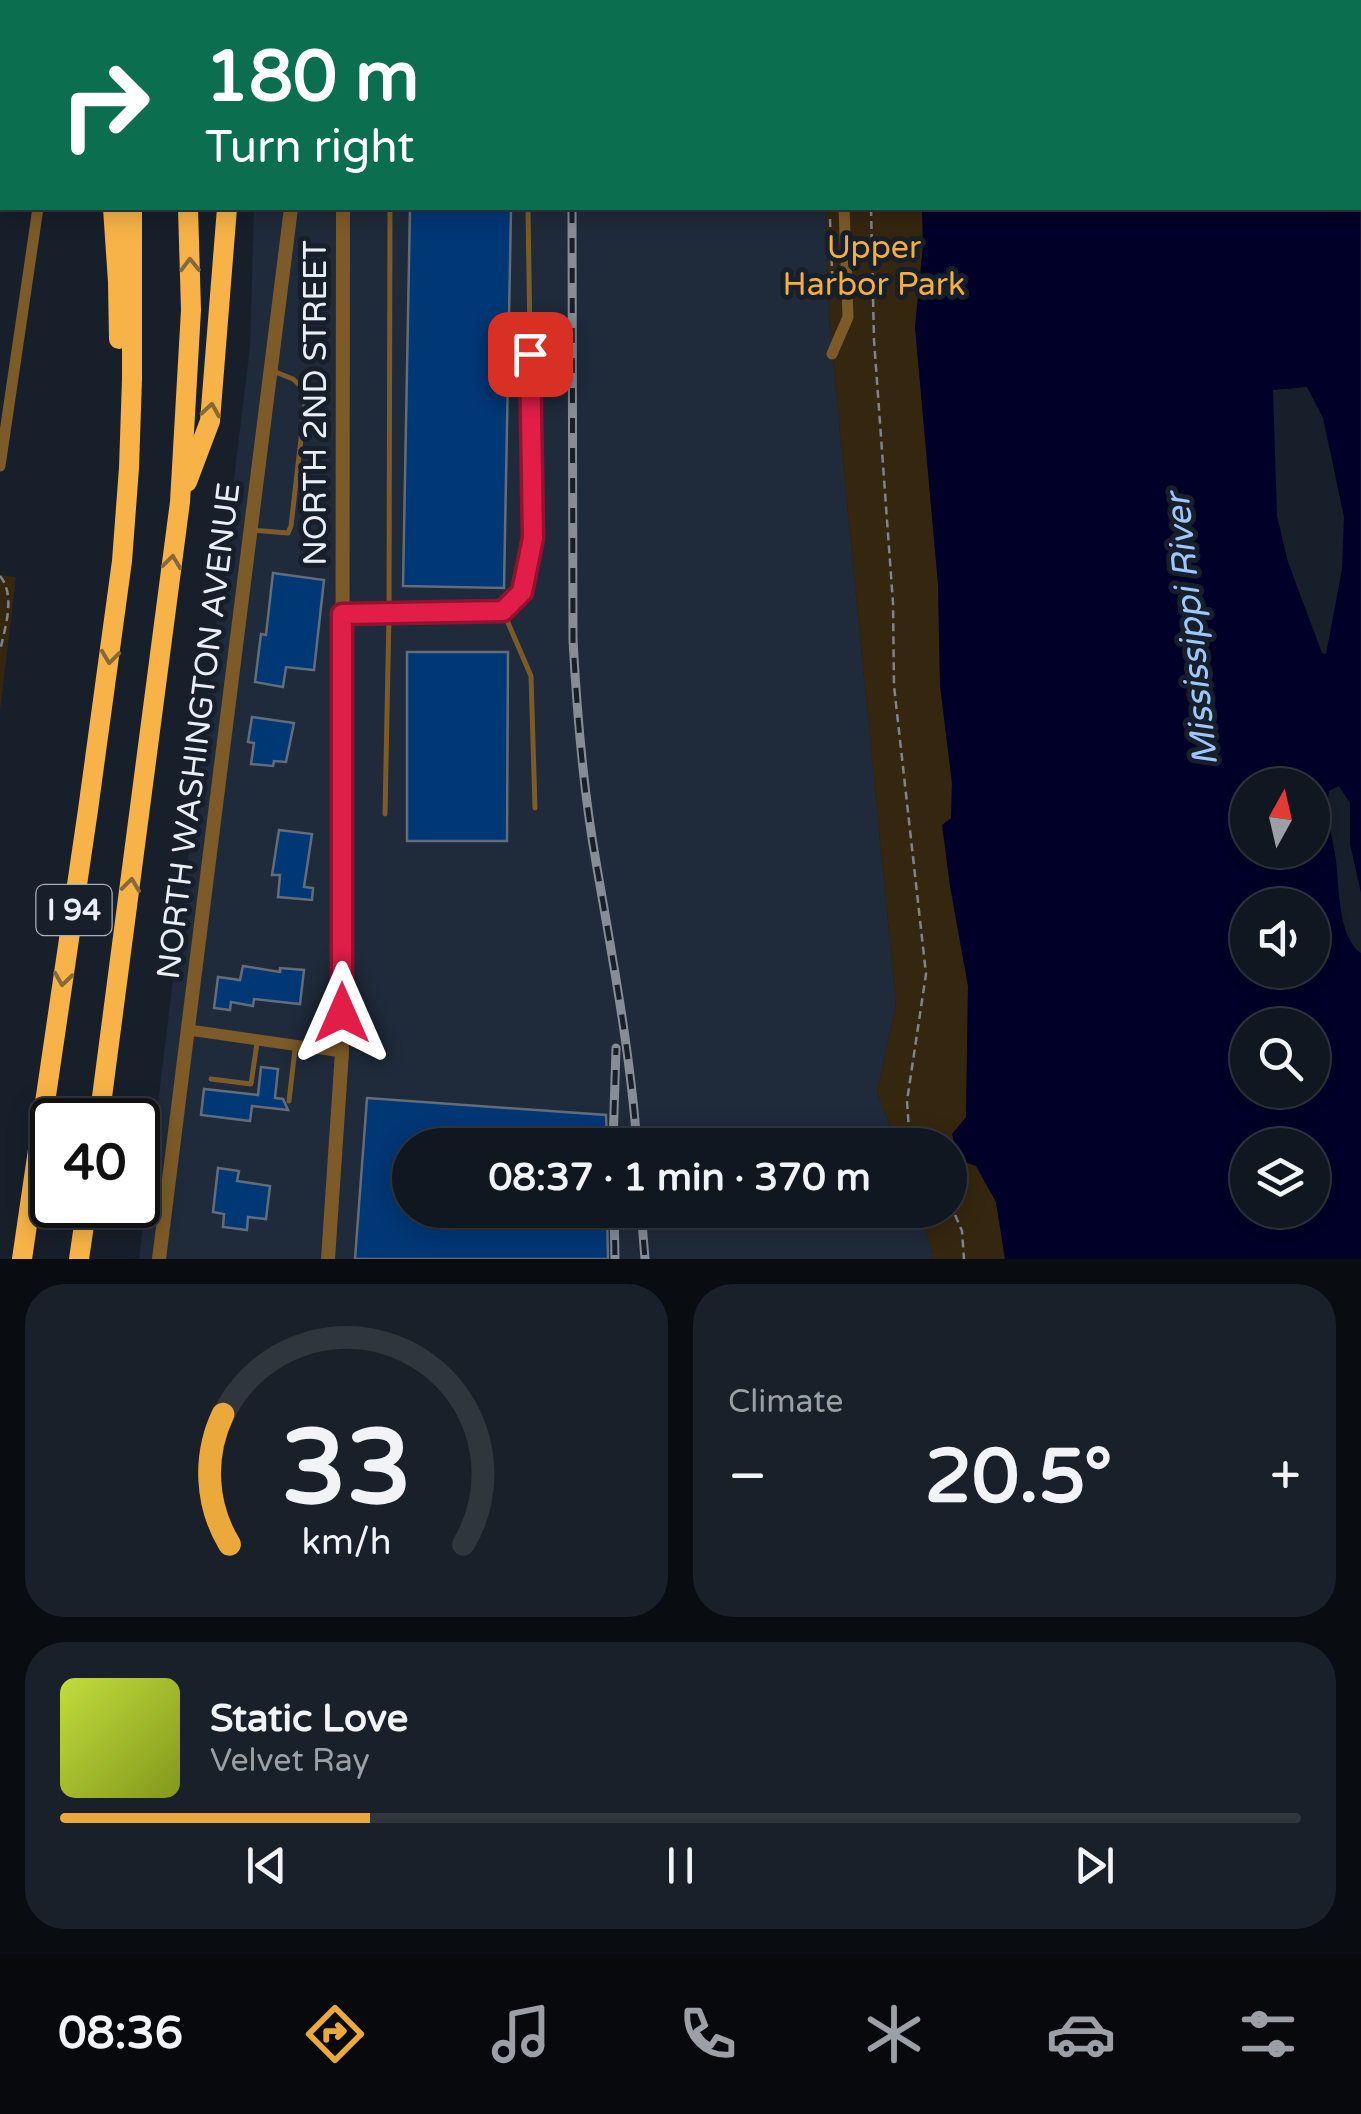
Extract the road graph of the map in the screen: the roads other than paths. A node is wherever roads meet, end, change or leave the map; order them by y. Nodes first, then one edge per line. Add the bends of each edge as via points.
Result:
1 (38, 210) edge
2 (112, 210) edge
3 (132, 210) edge
4 (188, 210) edge
5 (227, 210) edge
6 (291, 210) edge
7 (343, 210) edge
8 (390, 210) edge
9 (528, 210) edge
10 (844, 210) edge
11 (832, 354) dead end
12 (270, 369) junction
13 (0, 466) edge
14 (180, 502) junction
15 (250, 530) junction
16 (122, 561) junction
17 (503, 611) junction
18 (342, 614) junction
19 (389, 614) junction
20 (535, 808) dead end
21 (386, 814) dead end
22 (189, 1030) junction
23 (257, 1040) junction
24 (296, 1046) junction
25 (342, 1052) junction
26 (212, 1079) dead end
27 (102, 1098) edge
28 (289, 1101) dead end
29 (84, 1228) edge
30 (22, 1259) edge
31 (79, 1259) edge
32 (159, 1259) edge
33 (328, 1259) edge

1 - 13 street
2 - 16 highway
3 - 16 highway, I 94
14 -> 4 highway, I 94
14 -> 5 highway via 210,421
6 - 12 street, NORTH WASHINGTON AVENUE
7 - 18 street, NORTH 2ND STREET
8 - 19 lane
9 - 17 lane via 533,538 522,592
10 - 11 street via 848,317
12 - 15 street, NORTH WASHINGTON AVENUE
12 - 15 lane via 304,388 291,526 288,533
27 -> 14 highway, I 94
15 - 22 street, NORTH WASHINGTON AVENUE
16 -> 30 highway, I 94
17 - 19 lane
17 - 20 lane via 531,676
18 - 19 lane
18 - 25 street, NORTH 2ND STREET
19 - 21 lane
22 - 23 street
22 - 32 street, NORTH WASHINGTON AVENUE
23 - 24 street
23 - 26 lane via 250,1084
24 - 25 street
24 - 28 lane
25 - 33 street, NORTH 2ND STREET
29 - 31 highway

